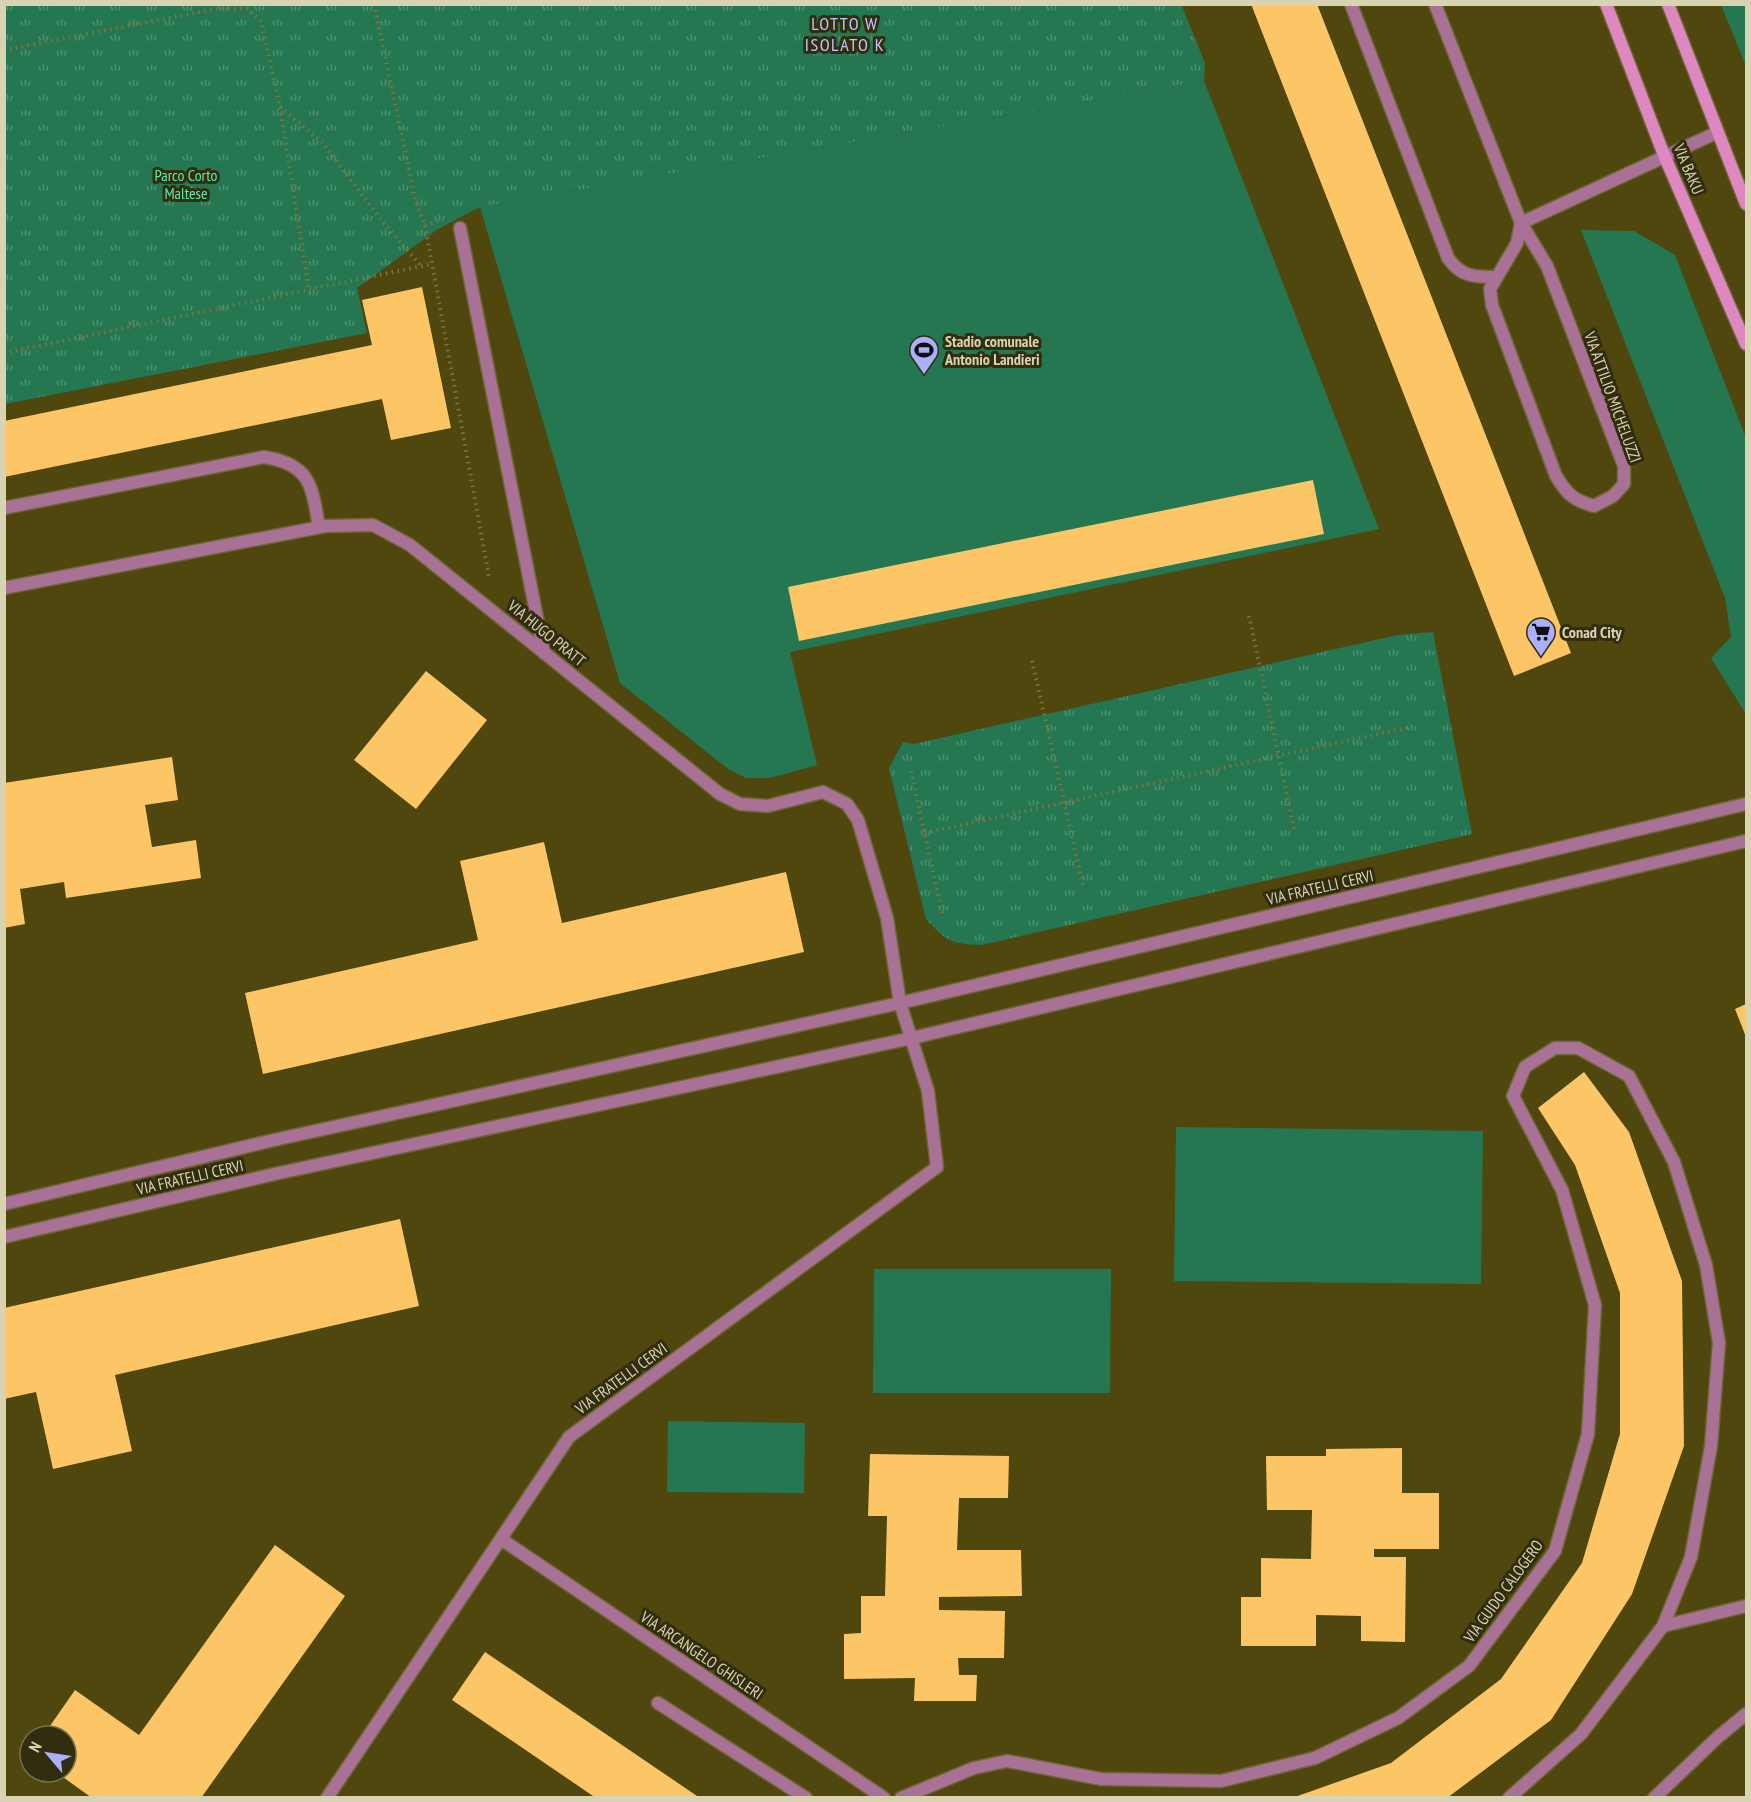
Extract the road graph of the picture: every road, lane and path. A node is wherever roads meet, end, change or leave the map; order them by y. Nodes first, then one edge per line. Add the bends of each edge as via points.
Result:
1 (374, 4) edge
2 (1351, 4) edge
3 (1435, 4) edge
4 (1606, 4) edge
5 (1668, 4) edge
6 (4, 50) edge
7 (280, 107) junction
8 (1718, 132) junction
9 (1664, 156) junction
10 (1742, 184) edge
11 (1746, 204) edge
12 (1521, 223) junction
13 (460, 228) dead end
14 (432, 264) junction
15 (422, 266) junction
16 (1496, 277) junction
17 (309, 290) junction
18 (1746, 344) edge
19 (4, 353) edge
20 (4, 508) edge
21 (318, 527) junction
22 (4, 588) edge
23 (496, 614) junction
24 (1250, 616) dead end
25 (544, 653) junction
26 (1032, 661) dead end
27 (1410, 728) dead end
28 (1280, 756) junction
29 (911, 771) dead end
30 (1066, 803) junction
31 (1746, 804) edge
32 (925, 833) junction
33 (1295, 833) dead end
34 (1746, 842) edge
35 (1083, 885) dead end
36 (942, 912) dead end
37 (900, 1003) junction
38 (912, 1038) junction
39 (4, 1204) edge
40 (4, 1237) edge
41 (501, 1539) junction
42 (1746, 1606) edge
43 (1663, 1626) junction
44 (658, 1703) dead end
45 (1746, 1714) edge
46 (327, 1797) edge
47 (806, 1797) edge
48 (884, 1797) edge
49 (901, 1797) edge
50 (1509, 1797) edge
51 (1654, 1797) edge

1 - 14 path
2 - 16 street via 1448,258 1455,268 1472,277
3 - 12 street, VIA ATTILIO MICHELUZZI
4 - 9 main road, VIA BAKU
5 - 8 main road
6 - 7 path via 220,8 247,9 261,21
7 - 15 path via 323,143
7 - 17 path
8 - 9 street
8 - 10 main road
9 - 12 street
9 - 18 main road, VIA BAKU
10 - 11 main road
12 - 16 street, VIA ATTILIO MICHELUZZI via 1517,243
12 - 16 street, VIA ATTILIO MICHELUZZI via 1547,266 1624,466 1624,484 1613,496 1594,506 1577,501 1556,476 1492,305 1490,289
13 - 25 street
14 - 15 path
14 - 23 path
15 - 17 path
17 - 19 path
20 - 21 street via 264,457 294,465 304,477 312,490
21 - 22 street, VIA HUGO PRATT
21 - 23 street, VIA HUGO PRATT via 373,525 410,544
23 - 25 street, VIA HUGO PRATT
24 - 28 path
25 - 37 street, VIA HUGO PRATT via 720,794 740,804 768,806 824,792 847,804 858,820 887,918
26 - 30 path
27 - 28 path
28 - 30 path
28 - 33 path
29 - 32 path
30 - 32 path
30 - 35 path
31 - 37 street, VIA FRATELLI CERVI
32 - 36 path
34 - 38 street, VIA FRATELLI CERVI
37 - 38 street, VIA FRATELLI CERVI
37 - 39 street, VIA FRATELLI CERVI via 274,1140
38 - 40 street, VIA FRATELLI CERVI via 279,1173
38 - 41 street, VIA FRATELLI CERVI via 928,1091 937,1167 569,1437
41 - 46 street, VIA FRATELLI CERVI
41 - 48 street, VIA ARCANGELO GHISLERI
42 - 43 street
43 - 49 street, VIA GUIDO CALOGERO via 1691,1557 1711,1446 1719,1342 1706,1264 1674,1162 1629,1076 1578,1048 1555,1048 1526,1067 1513,1096 1562,1190 1595,1305 1588,1434 1555,1551 1469,1666 1398,1718 1315,1758 1221,1781 1101,1779 1007,1761 974,1768
43 - 50 street via 1581,1734
44 - 47 street
45 - 51 street

